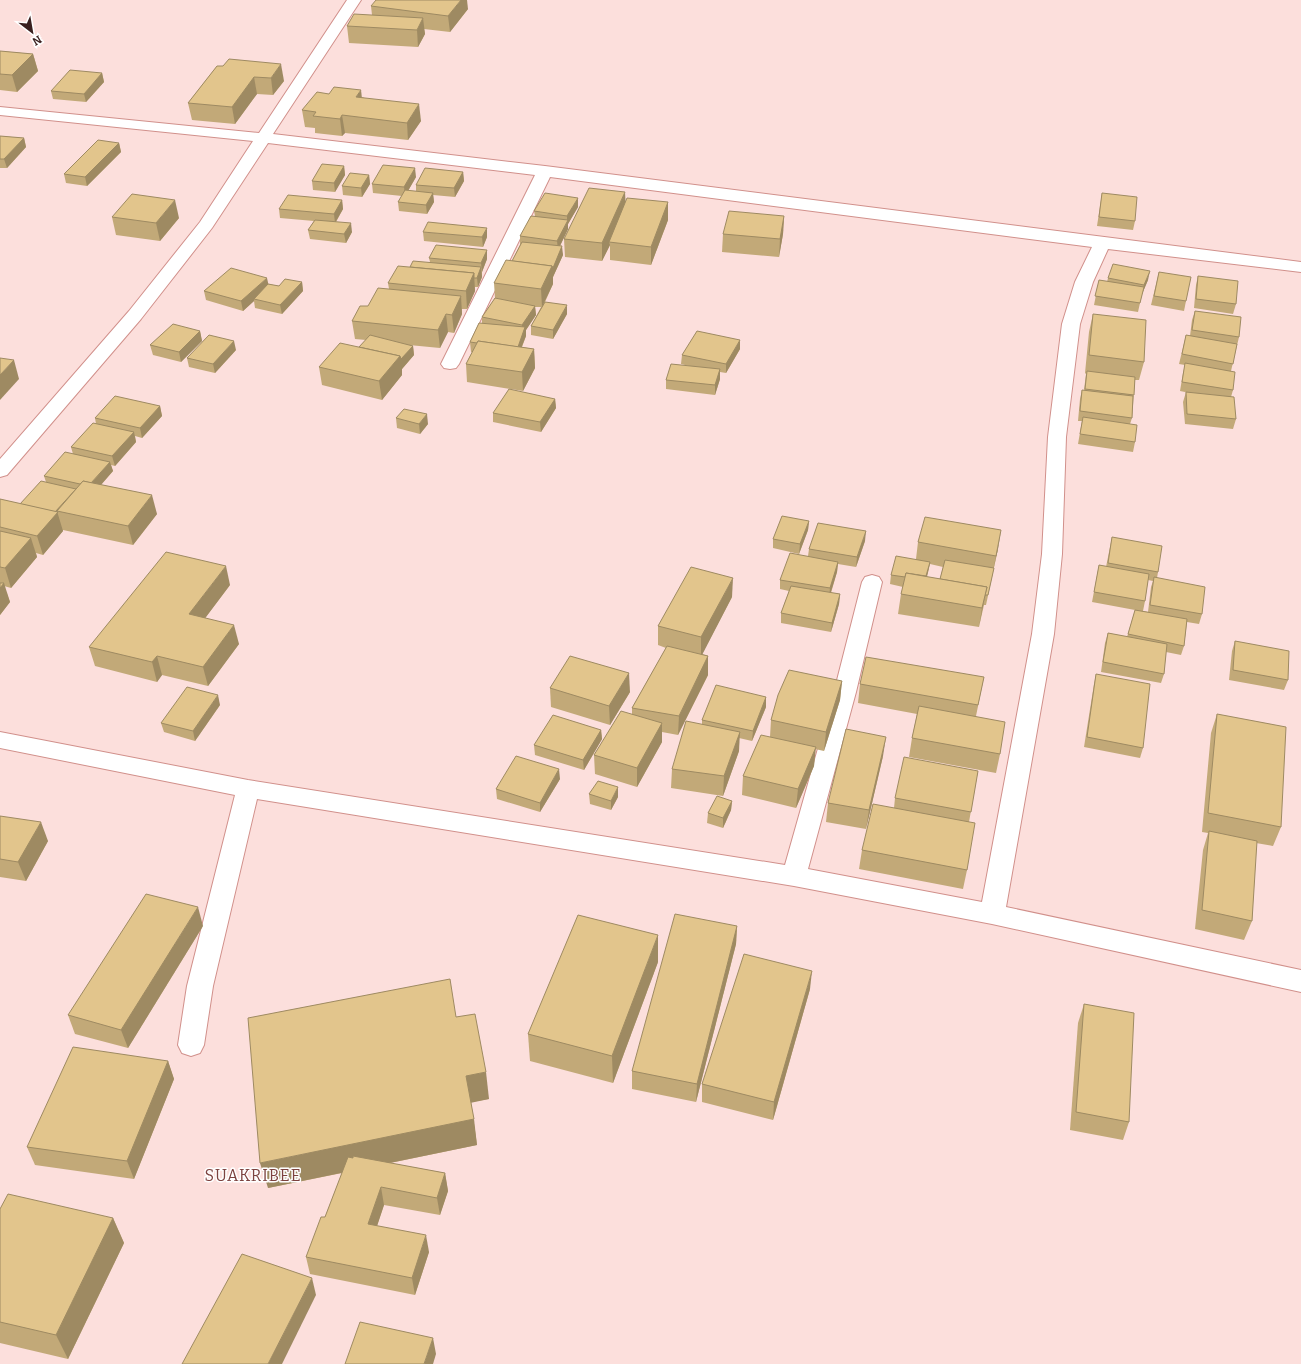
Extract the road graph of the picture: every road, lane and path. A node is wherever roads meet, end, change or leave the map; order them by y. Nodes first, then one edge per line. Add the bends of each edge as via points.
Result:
1 (354, 0) edge
2 (0, 111) edge
3 (264, 139) junction
4 (545, 171) junction
5 (1102, 243) junction
6 (1301, 267) edge
7 (450, 364) dead end
8 (0, 471) edge
9 (872, 582) dead end
10 (0, 740) edge
11 (248, 789) junction
12 (794, 876) junction
13 (992, 914) junction
14 (1301, 981) edge
15 (191, 1045) dead end

1 - 3 street
2 - 3 street
3 - 4 street
3 - 8 street via 202,231 135,315
4 - 5 street
4 - 7 street
5 - 6 street
5 - 13 street via 1084,282 1071,324 1057,437 1052,554 1043,634
9 - 12 street via 845,692
10 - 11 street
11 - 12 street
11 - 15 street via 200,986
12 - 13 street
13 - 14 street

